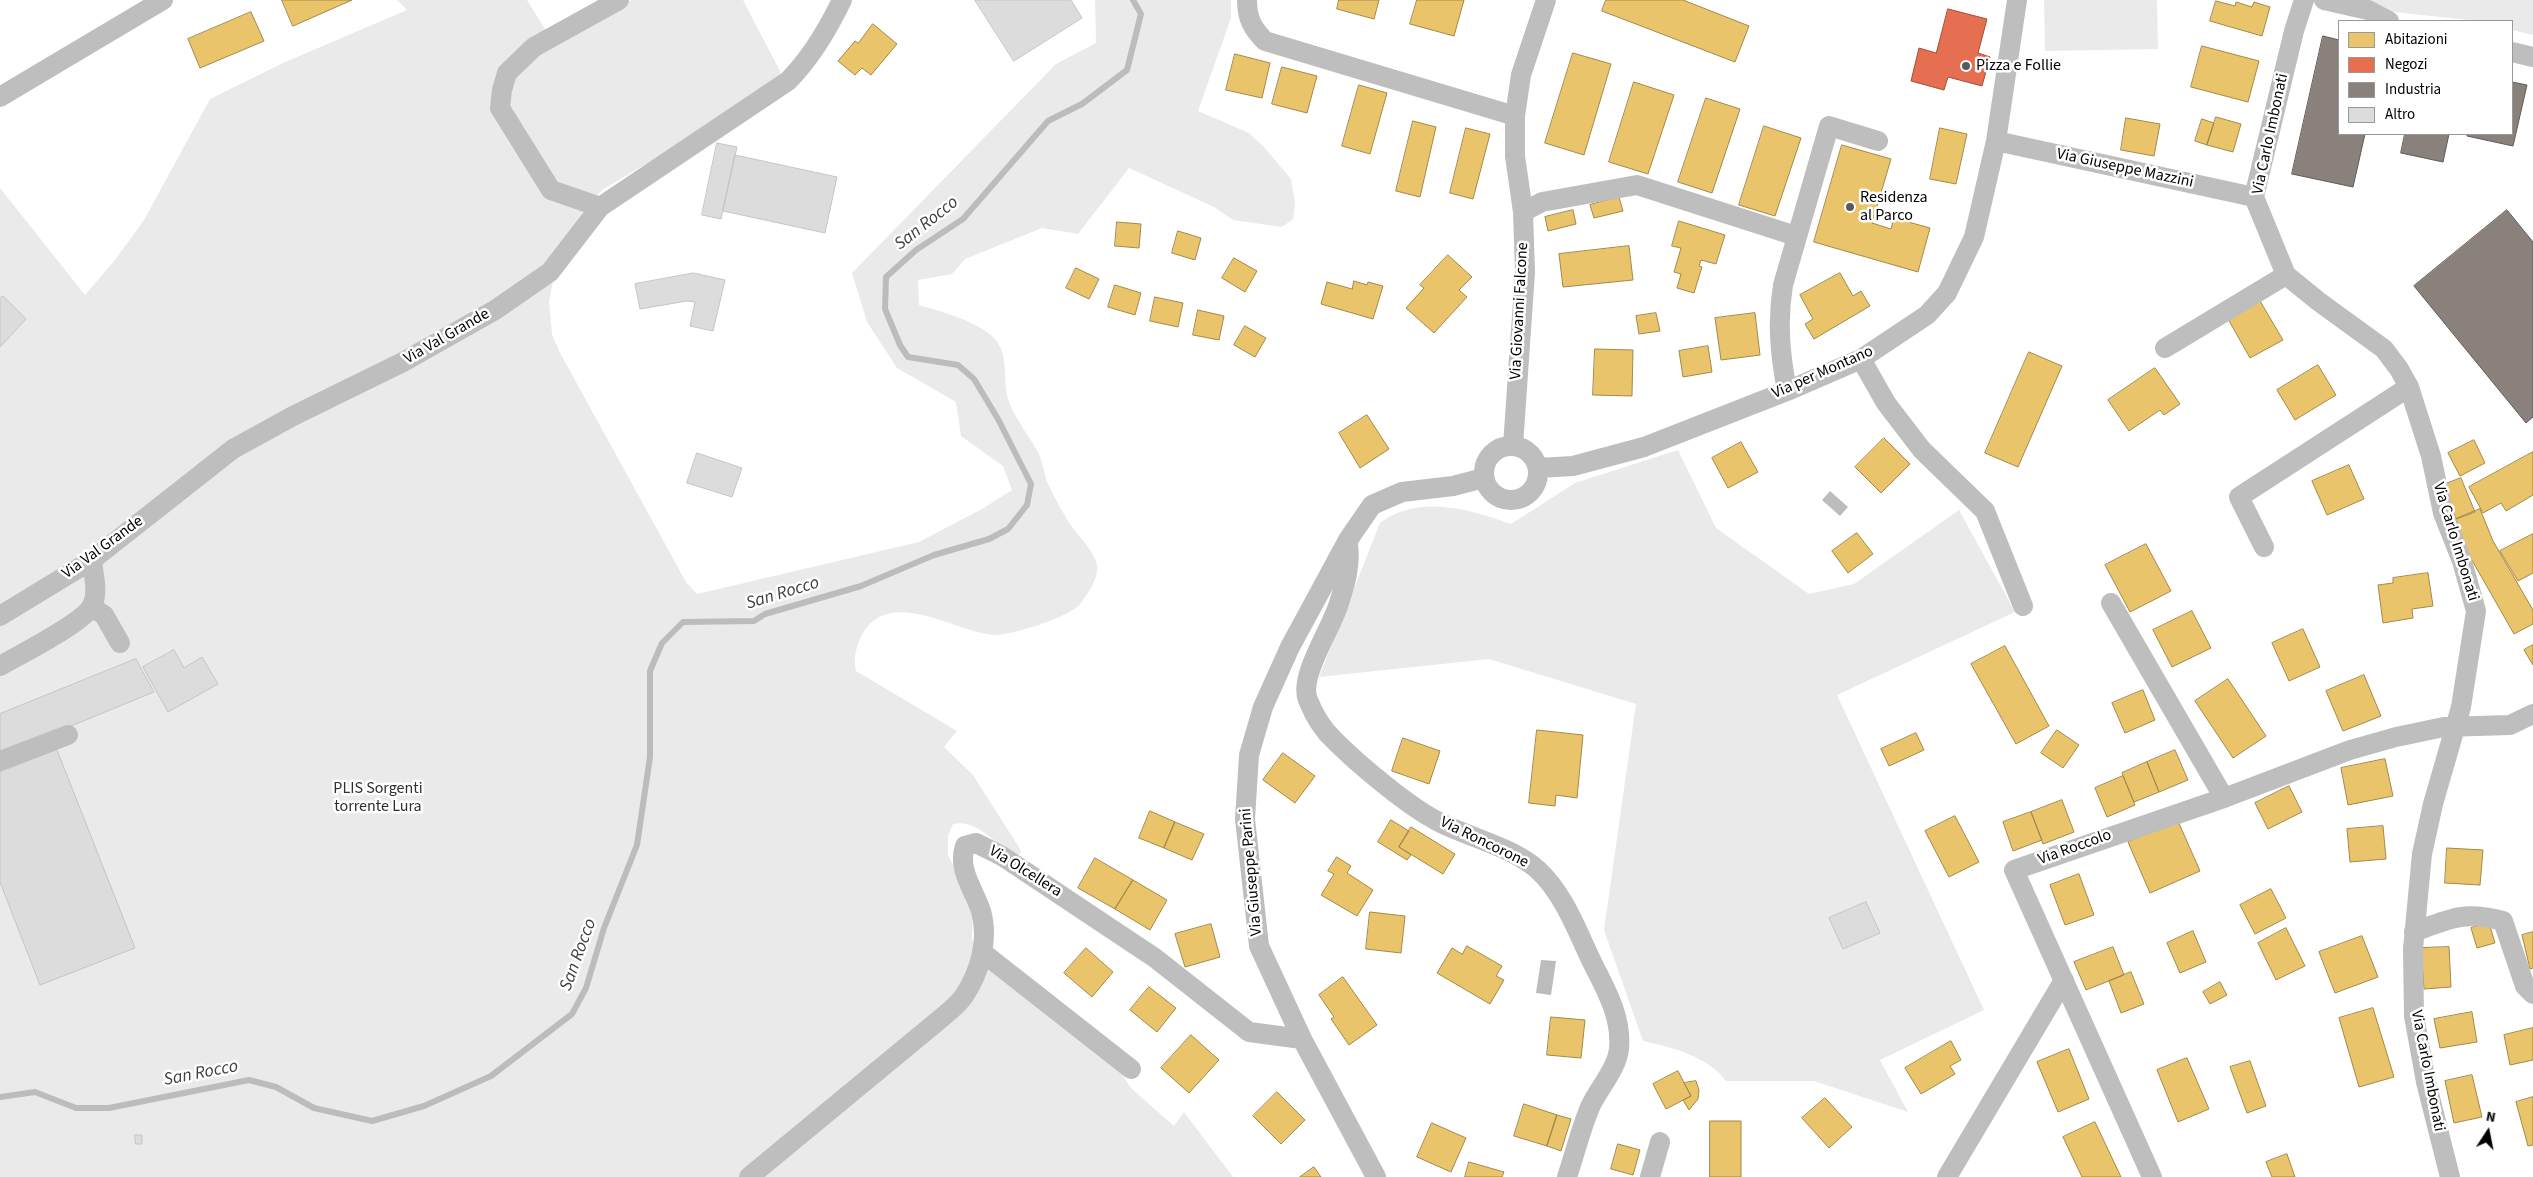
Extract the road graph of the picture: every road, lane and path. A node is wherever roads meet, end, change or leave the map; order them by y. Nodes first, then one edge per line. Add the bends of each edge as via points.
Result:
1 (163, 0) edge
2 (619, 0) edge
3 (842, 0) edge
4 (1247, 0) edge
5 (1546, 0) edge
6 (2017, 0) edge
7 (2324, 0) edge
8 (2308, 2) edge
9 (2387, 20) edge
10 (2513, 52) edge
11 (2533, 57) edge
12 (0, 97) edge
13 (1515, 116) junction
14 (1878, 141) dead end
15 (1996, 141) junction
16 (2254, 197) junction
17 (600, 207) junction
18 (1523, 212) junction
19 (1796, 236) junction
20 (2286, 275) junction
21 (2165, 348) dead end
22 (1861, 359) junction
23 (2409, 387) junction
24 (1787, 391) junction
25 (1513, 446) junction
26 (1538, 468) junction
27 (1484, 478) junction
28 (1348, 540) junction
29 (2264, 547) dead end
30 (92, 560) junction
31 (2111, 603) dead end
32 (2023, 606) dead end
33 (91, 608) junction
34 (0, 616) edge
35 (120, 643) dead end
36 (0, 666) edge
37 (2533, 714) edge
38 (2456, 728) junction
39 (68, 736) dead end
40 (0, 761) edge
41 (2224, 798) junction
42 (2414, 932) junction
43 (982, 952) junction
44 (2064, 980) junction
45 (2533, 994) edge
46 (1302, 1040) junction
47 (1131, 1069) dead end
48 (1356, 1140) junction
49 (1660, 1142) dead end
50 (749, 1177) edge
51 (1376, 1177) edge
52 (1392, 1177) edge
53 (1567, 1177) edge
54 (1650, 1177) edge
55 (1947, 1177) edge
56 (2152, 1177) edge
57 (2450, 1177) edge

1 - 12 street
2 - 17 street via 534,47 507,73 500,108 551,190
3 - 17 street, Via Val Grande via 802,67 788,81
4 - 13 street via 1252,28 1265,41
5 - 13 street, Via Giovanni Falcone via 1520,75
6 - 15 street, Via per Montano
7 - 9 street via 2368,10
8 - 16 street, Via Carlo Imbonati via 2294,31
10 - 11 street
13 - 18 street, Via Giovanni Falcone via 1515,156
14 - 19 street via 1829,126
15 - 16 street, Via Giuseppe Mazzini
15 - 22 street, Via per Montano via 1974,237 1947,293 1927,315
16 - 20 street, Via Carlo Imbonati
17 - 30 street, Via Val Grande via 550,272 495,310 403,362 234,449
18 - 19 street via 1542,202 1637,185
18 - 25 street, Via Giovanni Falcone via 1526,272
19 - 24 street via 1779,311 1781,360
20 - 21 street
20 - 23 street, Via Carlo Imbonati via 2384,349
22 - 24 street, Via per Montano
22 - 32 street via 1886,403 1922,450 1984,511
23 - 29 street via 2238,498
23 - 38 street, Via Carlo Imbonati via 2431,456 2443,512 2462,561 2476,611
24 - 26 street, Via per Montano via 1644,447 1573,466
25 - 26 street via 1534,457
25 - 27 street via 1500,448 1491,455 1485,466
26 - 27 street via 1538,480 1532,491 1522,498 1510,500 1493,493
27 - 28 street, Via Giuseppe Parini via 1452,486 1402,492 1372,505
28 - 46 street, Via Giuseppe Parini via 1290,647 1263,707 1248,755 1245,819 1259,946
28 - 53 street, Via Roncorone via 1350,558 1339,604 1308,678 1307,698 1316,718 1333,740 1392,789 1439,822 1518,856 1536,869 1562,902 1618,1017 1619,1049 1615,1066 1591,1106
30 - 33 street via 96,589
30 - 34 street, Via Val Grande
31 - 41 street
33 - 35 street via 104,615
33 - 36 street via 72,624
37 - 38 street, Via Roccolo via 2510,725
38 - 41 street, Via Roccolo via 2444,727 2350,750
38 - 42 street, Via Carlo Imbonati via 2422,854
39 - 40 street
41 - 44 street, Via Roccolo via 2014,870
42 - 45 street via 2456,916 2478,915 2503,921 2525,986
42 - 57 street, Via Carlo Imbonati via 2414,1016 2426,1082
43 - 46 street, Via Olcellera via 981,912 963,869 962,853 965,846 976,843 1002,856 1155,958 1249,1032
43 - 47 street
43 - 50 street, Via Olcellera via 978,970 964,997
44 - 55 street
44 - 56 street, Via Roccolo
46 - 48 street, Via Giuseppe Parini
48 - 51 street, Via Giuseppe Parini
48 - 52 street
49 - 54 street

